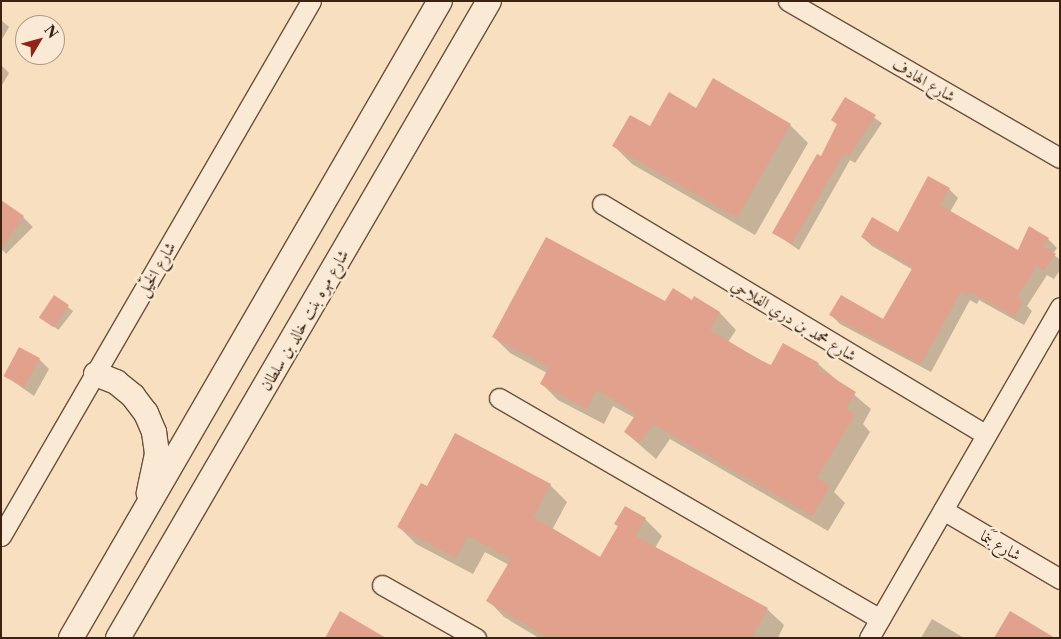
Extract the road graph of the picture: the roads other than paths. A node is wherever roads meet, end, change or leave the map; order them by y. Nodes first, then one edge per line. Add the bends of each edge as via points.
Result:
1 (311, 1) edge
2 (440, 1) edge
3 (489, 1) edge
4 (788, 1) edge
5 (1060, 158) edge
6 (602, 204) dead end
7 (1060, 306) edge
8 (96, 374) junction
9 (500, 398) dead end
10 (986, 435) junction
11 (943, 510) junction
12 (140, 522) junction
13 (1, 536) edge
14 (1060, 579) edge
15 (382, 585) dead end
16 (880, 619) junction
17 (70, 638) edge
18 (118, 638) edge
19 (476, 638) edge
20 (869, 638) edge

1 - 8 street, شارع الخَيْل
2 - 12 street
3 - 18 street, شارع مهره بنت خالد بن سلطان
4 - 5 street, شارع الهادف
6 - 10 street, شارع محمد بن دري الفلاحي
7 - 10 street
8 - 12 street via 116,382 133,396 146,413 154,432 157,454 154,477
8 - 13 street, شارع الخَيْل
9 - 16 street
10 - 11 street
11 - 14 street, شارع بَنَما
11 - 16 street
12 - 17 street
15 - 19 street
16 - 20 street

